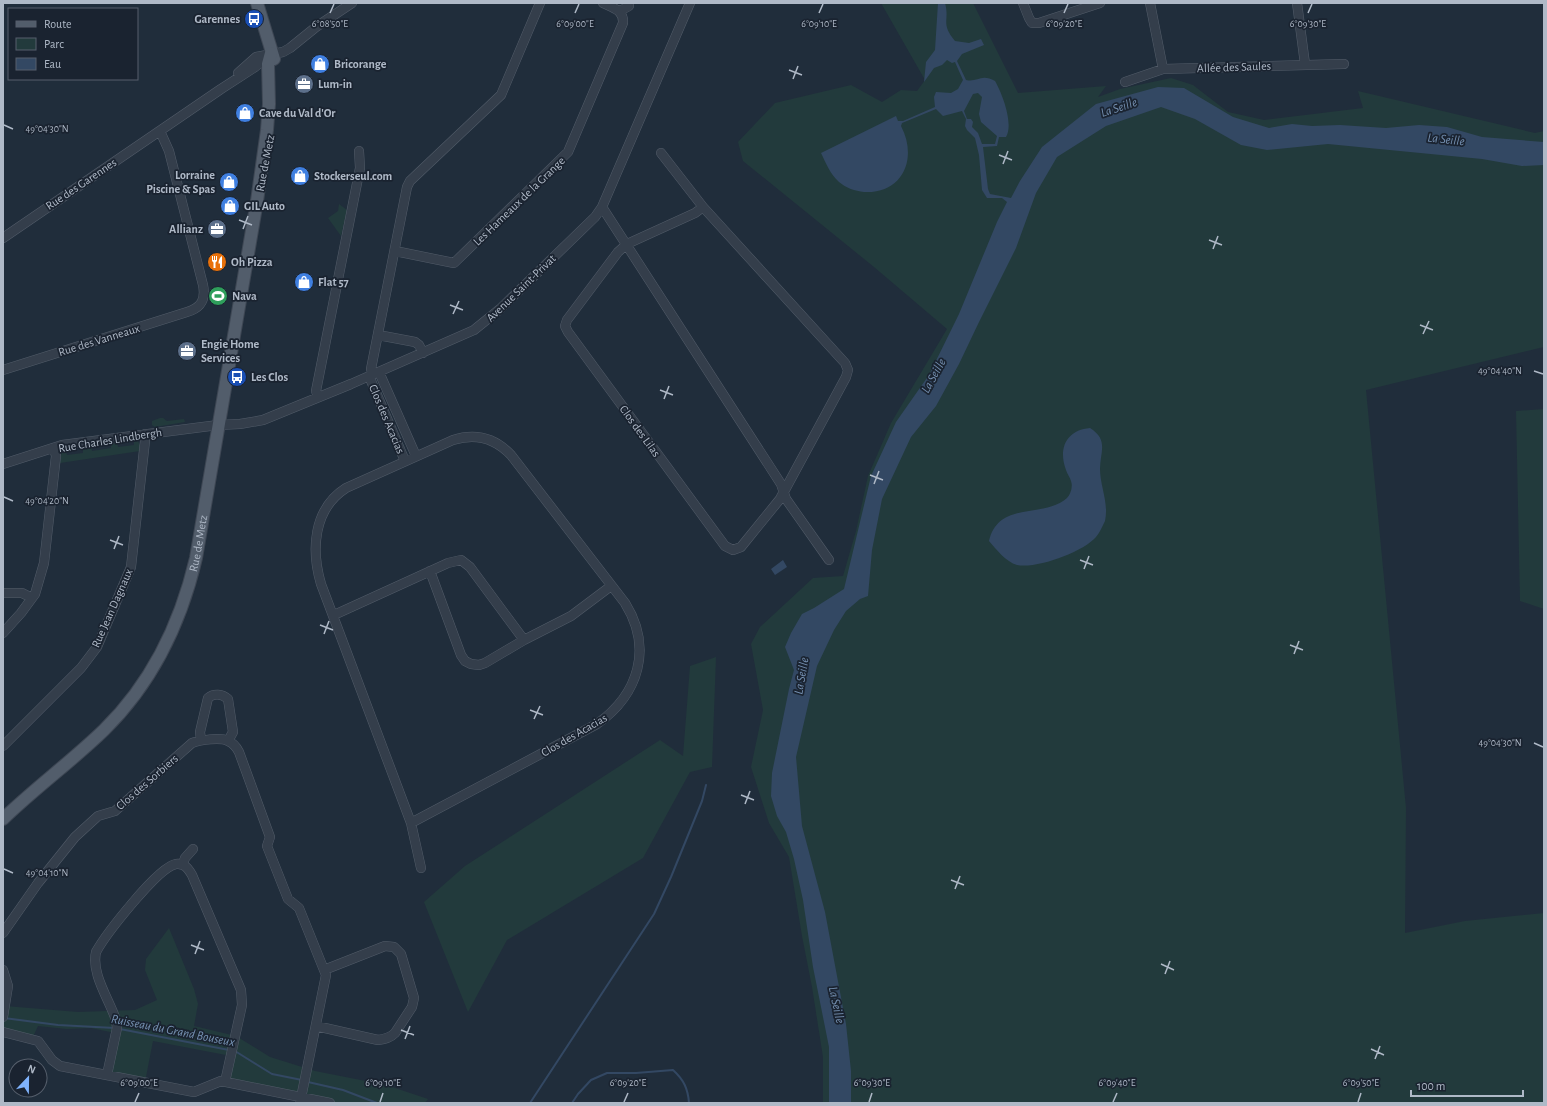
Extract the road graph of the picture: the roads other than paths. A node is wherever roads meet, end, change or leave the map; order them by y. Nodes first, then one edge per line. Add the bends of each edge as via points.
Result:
1 (257, 3) edge
2 (352, 3) edge
3 (540, 3) edge
4 (603, 3) edge
5 (690, 3) edge
6 (1023, 3) edge
7 (1100, 3) edge
8 (1150, 3) edge
9 (1296, 3) edge
10 (629, 6) dead end
11 (620, 11) junction
12 (271, 53) junction
13 (1305, 64) junction
14 (1344, 64) dead end
15 (1163, 69) junction
16 (1125, 82) dead end
17 (160, 132) junction
18 (359, 151) dead end
19 (661, 153) dead end
20 (602, 207) junction
21 (703, 207) junction
22 (3, 238) edge
23 (627, 244) junction
24 (395, 252) junction
25 (378, 335) junction
26 (422, 352) junction
27 (3, 370) edge
28 (374, 374) junction
29 (318, 397) junction
30 (218, 425) junction
31 (144, 434) junction
32 (54, 448) junction
33 (416, 456) junction
34 (404, 461) junction
35 (3, 464) edge
36 (784, 491) junction
37 (829, 560) dead end
38 (430, 571) junction
39 (611, 586) junction
40 (3, 593) edge
41 (32, 598) junction
42 (334, 615) junction
43 (3, 633) edge
44 (524, 640) junction
45 (200, 740) junction
46 (228, 740) junction
47 (3, 746) edge
48 (3, 819) edge
49 (411, 823) junction
50 (193, 849) dead end
51 (183, 864) junction
52 (421, 868) dead end
53 (3, 933) edge
54 (3, 970) edge
55 (324, 970) junction
56 (3, 1016) edge
57 (316, 1026) junction
58 (3, 1032) edge
59 (107, 1075) junction
60 (225, 1082) junction
61 (301, 1100) edge
62 (330, 1103) edge

1 - 12 main road, Rue de Metz
2 - 12 street, Rue des Garennes via 290,48 283,52
3 - 24 street via 501,95 410,181
4 - 11 street
5 - 20 street, Avenue Saint-Privat
6 - 7 street via 1032,23
8 - 15 street
9 - 13 street
10 - 11 street
11 - 24 street, Les Hameaux de la Grange via 623,17 622,30 564,157 454,263
12 - 17 street, Rue des Garennes via 256,56 221,89
12 - 30 main road, Rue de Metz via 268,64 268,117 258,201
13 - 14 street, Allée des Saules
13 - 15 street, Allée des Saules
15 - 16 street, Allée des Saules
17 - 22 street, Rue des Garennes
17 - 27 street, Rue des Vanneaux via 169,151 205,293 202,304 195,310
18 - 29 street via 360,168 316,391
19 - 21 street, Clos des Lilas
20 - 23 street
20 - 26 street, Avenue Saint-Privat via 595,217 492,317 463,336
21 - 23 street, Clos des Lilas
21 - 36 street, Clos des Lilas via 848,370
23 - 36 street
23 - 36 street, Clos des Lilas via 618,252 567,320 565,326 568,332 725,546 733,550 741,547
24 - 25 street
25 - 26 street via 415,342
25 - 28 street via 371,369
26 - 28 street, Avenue Saint-Privat
28 - 29 street, Avenue Saint-Privat
28 - 33 street, Clos des Acacias
28 - 34 street, Clos des Acacias
29 - 30 street, Avenue Saint-Privat via 263,420
30 - 31 street, Rue Charles Lindbergh
30 - 48 main road, Rue de Metz via 190,582 183,606 155,664 132,699 104,730
31 - 32 street, Rue Charles Lindbergh
31 - 47 street, Rue Jean Dagnaux via 131,567 97,647 81,668
32 - 35 street, Rue Charles Lindbergh
32 - 41 street via 56,456 44,563
33 - 34 street, Clos des Acacias
33 - 39 street, Clos des Acacias via 461,437 480,437 500,445 511,455
34 - 42 street, Clos des Acacias via 338,493 328,503 322,515 316,542 317,568
36 - 37 street via 786,499
38 - 42 street
38 - 44 street via 454,561 465,562
38 - 44 street via 465,661 475,665 482,664
39 - 44 street via 571,616
39 - 49 street, Clos des Acacias via 625,603 634,620 640,650 637,670 630,689 620,705 597,724
40 - 41 street via 22,593
41 - 43 street
42 - 49 street, Clos des Acacias
45 - 46 street
45 - 46 street via 208,698 212,695 224,695 228,698 233,732
45 - 53 street, Clos des Sorbiers via 185,748 115,811 98,816 75,837
46 - 55 street via 239,752 270,837 267,846 288,899 299,908
49 - 52 street, Clos des Acacias
50 - 51 street
51 - 59 street via 167,868 152,882 122,916 96,952 95,966 114,1014 116,1029
51 - 60 street via 192,875 241,990 242,1005
54 - 56 street via 8,986
55 - 57 street via 326,981
55 - 57 street via 384,946 394,947 401,954 414,1003 395,1033 385,1039 378,1040
57 - 61 street
58 - 59 street via 38,1041 56,1064
59 - 60 street via 194,1092 218,1082
60 - 61 street
61 - 62 street

